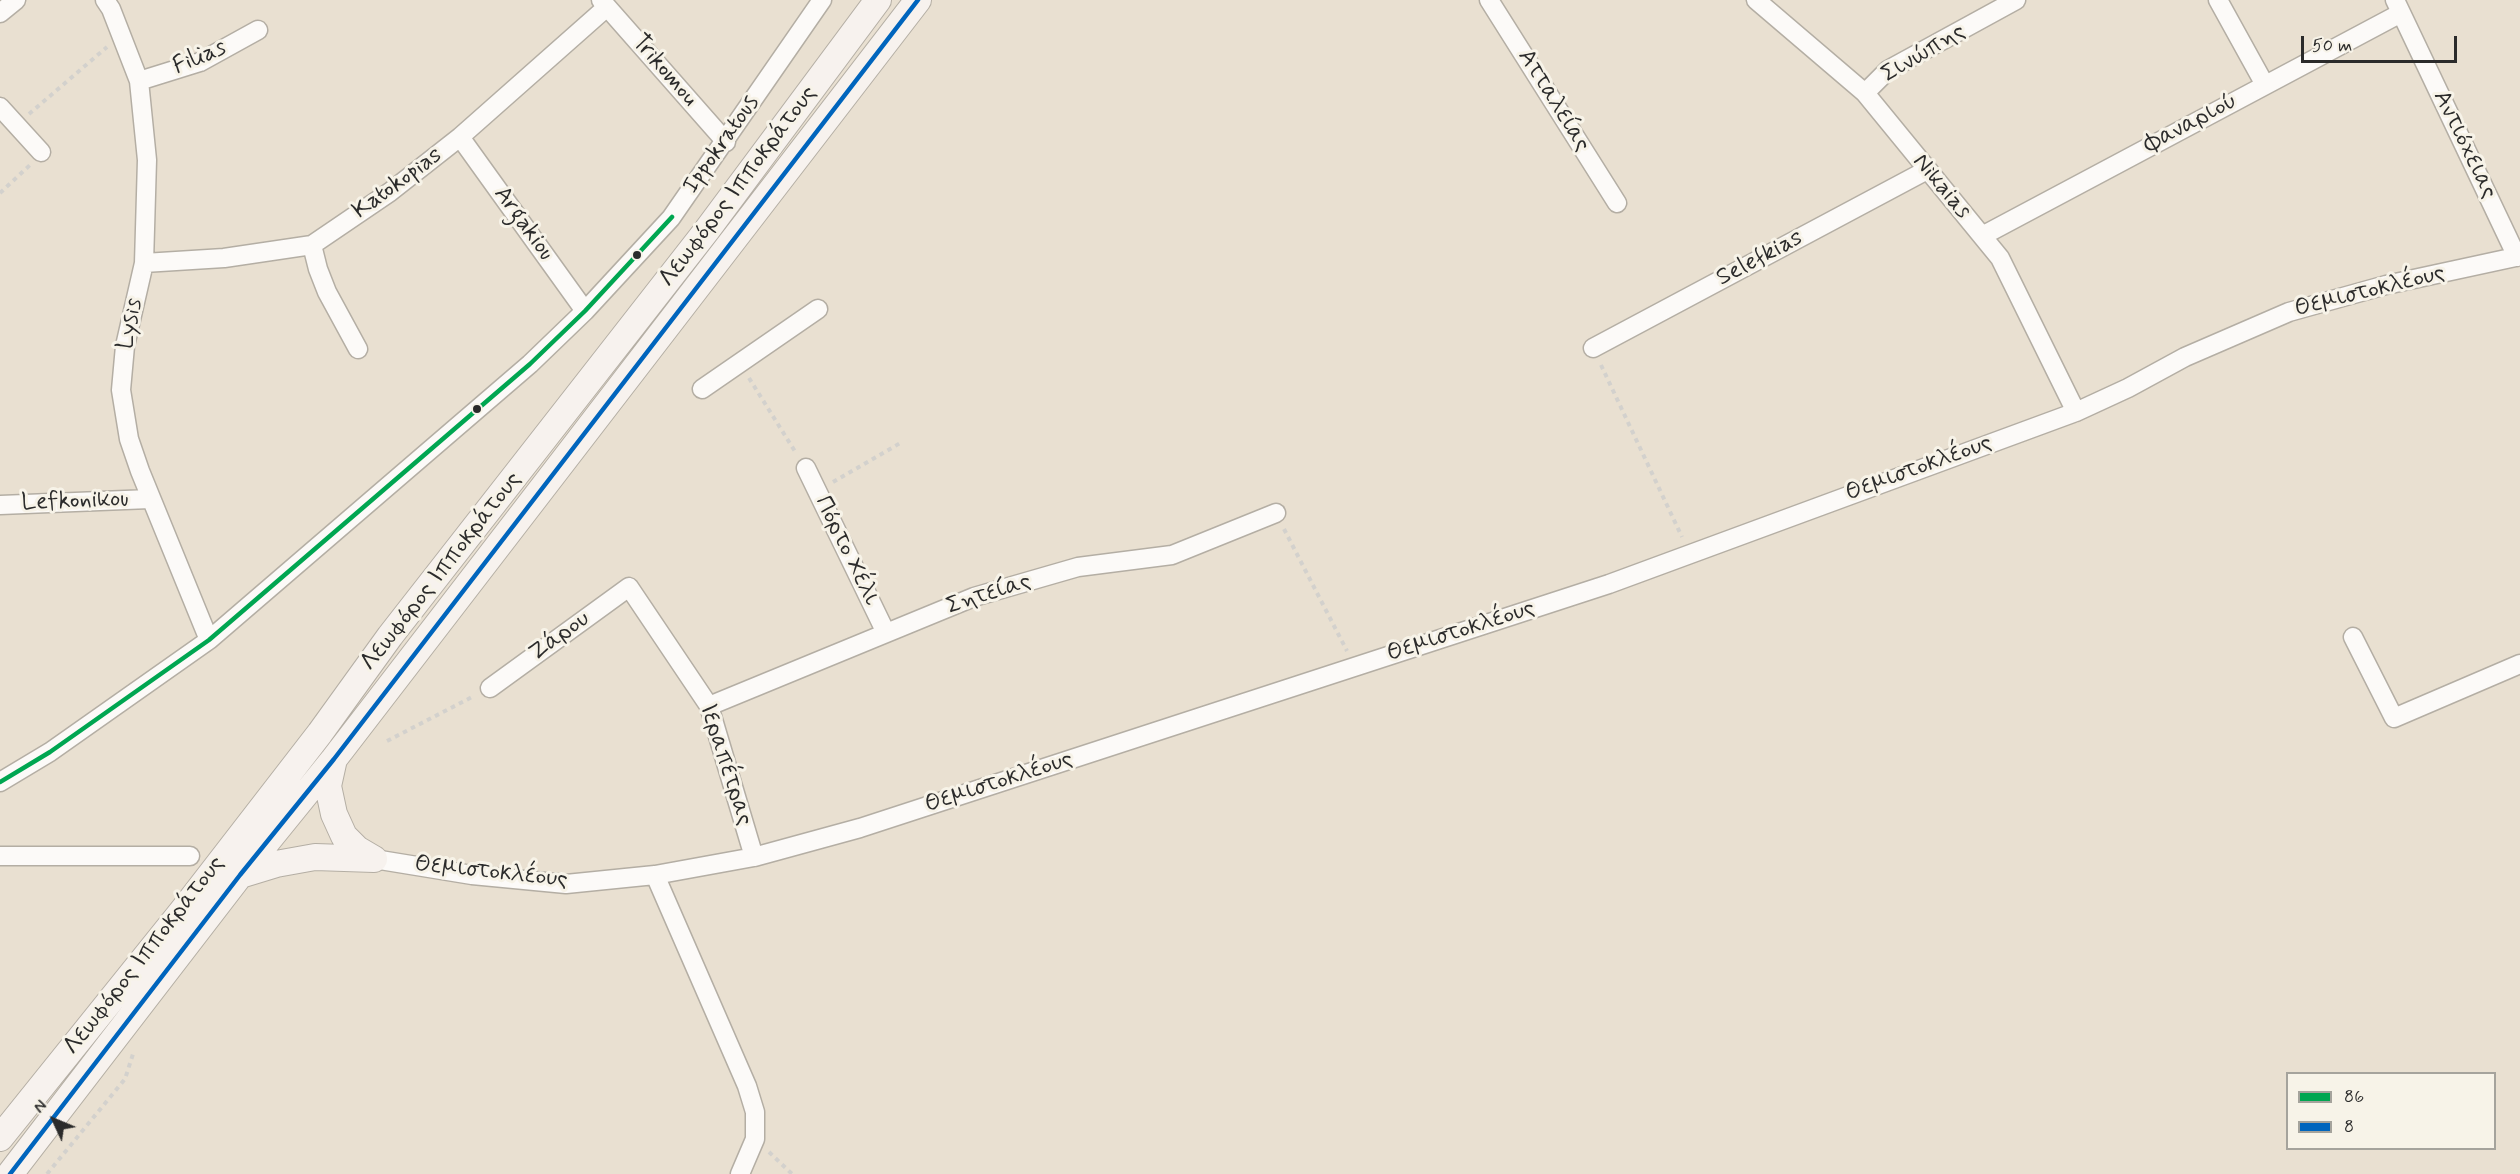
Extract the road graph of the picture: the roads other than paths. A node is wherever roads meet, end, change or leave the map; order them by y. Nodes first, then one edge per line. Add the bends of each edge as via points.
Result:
1 (16, 0) edge
2 (105, 0) edge
3 (822, 0) edge
4 (878, 0) edge
5 (918, 0) edge
6 (1489, 0) edge
7 (1756, 0) edge
8 (2016, 0) edge
9 (2218, 0) edge
10 (604, 3) edge
11 (2398, 7) edge
12 (0, 13) edge
13 (258, 30) dead end
14 (139, 81) junction
15 (2265, 85) junction
16 (1864, 93) junction
17 (0, 107) edge
18 (460, 138) junction
19 (726, 142) junction
20 (41, 152) road end
21 (1927, 170) junction
22 (1617, 203) dead end
23 (1982, 236) junction
24 (312, 246) junction
25 (2519, 257) edge
26 (144, 263) junction
27 (818, 309) dead end
28 (585, 311) junction
29 (1593, 348) road end
30 (358, 349) dead end
31 (702, 389) dead end
32 (2076, 412) junction
33 (806, 468) road end
34 (150, 499) junction
35 (0, 505) edge
36 (1276, 513) road end
37 (629, 587) joint
38 (886, 633) junction
39 (2353, 637) dead end
40 (209, 640) junction
41 (2520, 664) edge
42 (490, 688) road end
43 (709, 706) junction
44 (334, 759) junction
45 (0, 782) edge
46 (0, 856) edge
47 (190, 856) dead end
48 (754, 857) junction
49 (374, 859) junction
50 (240, 875) junction
51 (655, 875) junction
52 (0, 1138) edge
53 (10, 1174) edge
54 (740, 1174) edge

1 - 12 street
2 - 14 street, Lysis
3 - 19 street, Ippokratous
4 - 52 main road, Λεωφόρος Ιπποκράτους via 707,230 390,636 320,733
5 - 44 main road, Λεωφόρος Ιπποκράτους
6 - 22 street, Ατταλείας
7 - 16 street, Nikaias
8 - 16 street, Σινώπης via 1888,70
9 - 15 street
10 - 18 street, Katokopias
10 - 19 street, Trikomou
11 - 15 street, Φαναριού
11 - 25 street, Αντιόχειας
13 - 14 street, Filias via 200,62
14 - 26 street, Lysis via 147,160
15 - 23 street, Φαναριού
16 - 21 street, Nikaias
17 - 20 street
18 - 24 street, Katokopias
18 - 28 street, Argakiou
19 - 28 street, Ippokratous via 671,218
21 - 23 street, Nikaias
21 - 29 street, Selefkias
23 - 32 street, Nikaias via 2000,258
24 - 26 street, Katokopias via 224,258
24 - 30 street via 327,292
25 - 32 street, Θεμιστοκλέους via 2386,285 2289,312 2185,357
26 - 34 street, Lysis via 125,346 120,390 129,439
27 - 31 street
28 - 40 street, Ippokratous via 530,364
32 - 48 street, Θεμιστοκλέους via 1609,584 860,828
33 - 38 street, Πόρτο Χέλι
34 - 35 street, Lefkonikou
34 - 40 street, Lysis
36 - 38 street, Σητείας via 1173,555 1078,567 974,597
37 - 42 street, Ζάρου
37 - 43 street, Ιεραπέτρας
38 - 43 street, Σητείας
39 - 41 street via 2394,718
40 - 45 street, Ippokratous via 60,745
43 - 48 street, Ιεραπέτρας
44 - 49 main road via 328,786 334,814 344,836
44 - 50 main road, Λεωφόρος Ιπποκράτους
46 - 47 street
48 - 51 street, Θεμιστοκλέους
49 - 50 main road via 315,857
49 - 51 street, Θεμιστοκλέους via 566,884
50 - 53 main road, Λεωφόρος Ιπποκράτους
51 - 54 street via 755,1112 755,1139

